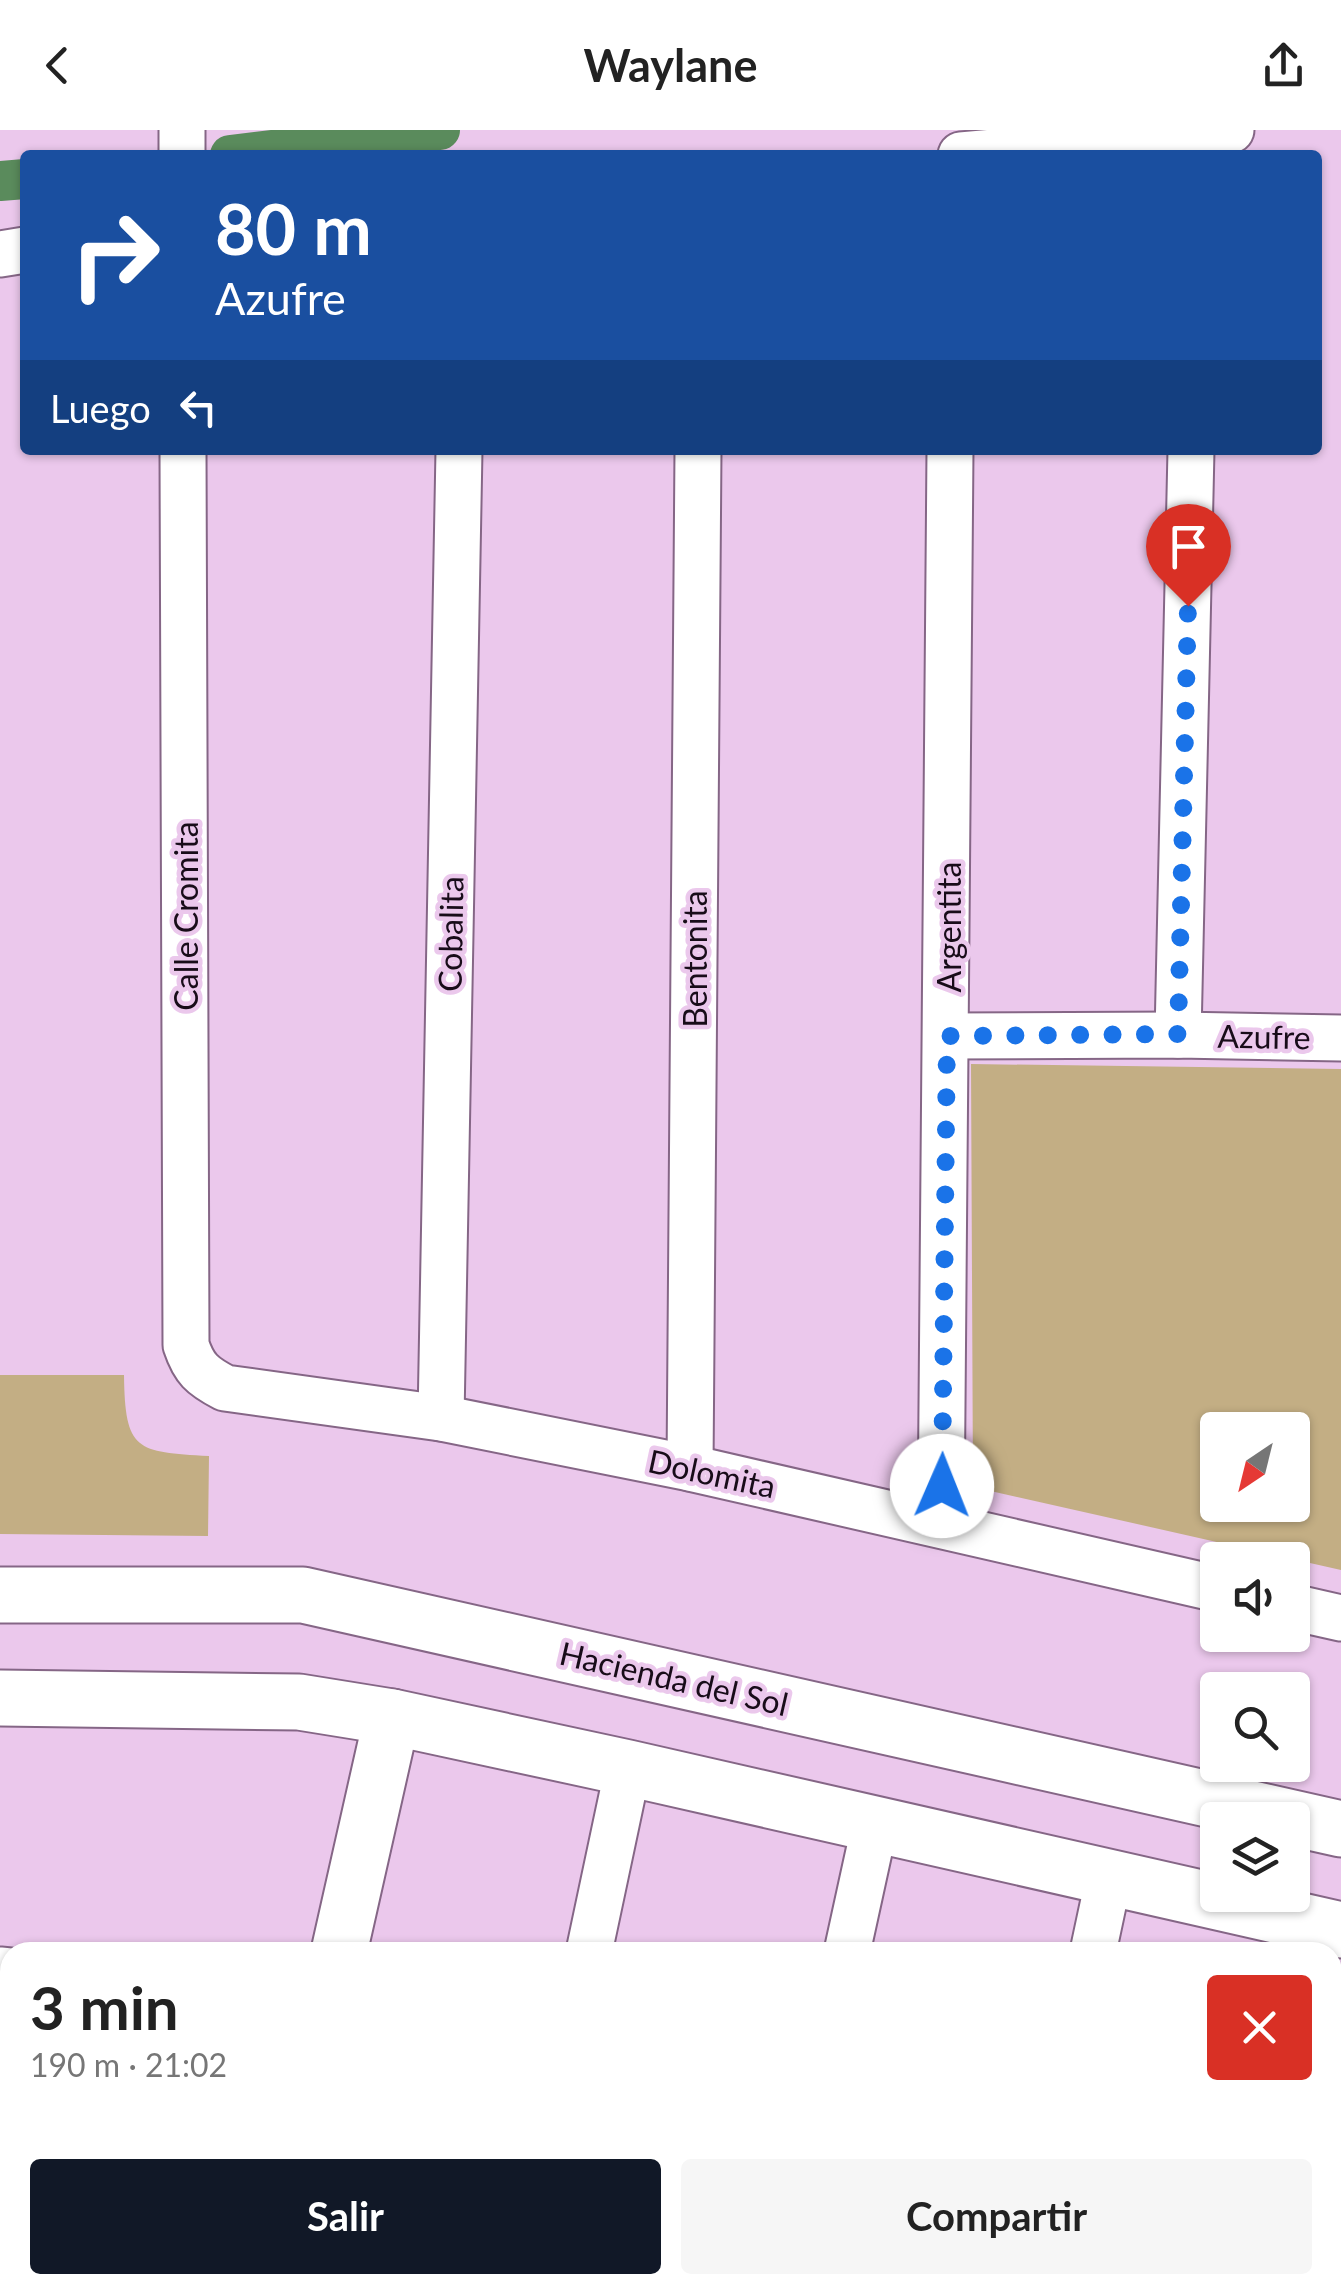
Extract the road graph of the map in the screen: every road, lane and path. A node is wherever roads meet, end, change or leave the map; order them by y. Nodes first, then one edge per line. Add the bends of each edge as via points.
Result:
1 (1209, 140) edge
2 (1044, 150) edge
3 (183, 455) edge
4 (459, 455) edge
5 (698, 455) edge
6 (950, 455) edge
7 (1191, 455) edge
8 (1178, 1034) junction
9 (947, 1036) junction
10 (1341, 1038) edge
11 (203, 1377) joint
12 (441, 1418) junction
13 (690, 1468) junction
14 (941, 1524) junction
15 (1200, 1585) edge
16 (0, 1596) edge
17 (1310, 1610) edge
18 (1341, 1618) edge
19 (0, 1698) edge
20 (392, 1718) junction
21 (628, 1768) junction
22 (876, 1824) junction
23 (1341, 1829) edge
24 (1109, 1877) junction
25 (1341, 1930) edge
26 (340, 1942) edge
27 (590, 1942) edge
28 (849, 1942) edge
29 (1095, 1942) edge

1 - 2 street
3 - 11 street, Calle Cromita via 186,1345
4 - 12 street, Cobalita
5 - 13 street, Bentonita
6 - 9 street, Argentita
7 - 8 street
8 - 9 street, Azufre
8 - 10 street, Azufre
9 - 14 street, Argentita
11 - 12 street, Dolomita via 226,1388
12 - 13 street, Dolomita
13 - 14 street, Dolomita
14 - 15 street, Dolomita
16 - 23 street, Hacienda del Sol via 303,1595
17 - 18 street
19 - 20 street via 299,1702
20 - 21 street
20 - 26 street
21 - 22 street
21 - 27 street
22 - 24 street
22 - 28 street
24 - 25 street
24 - 29 street

